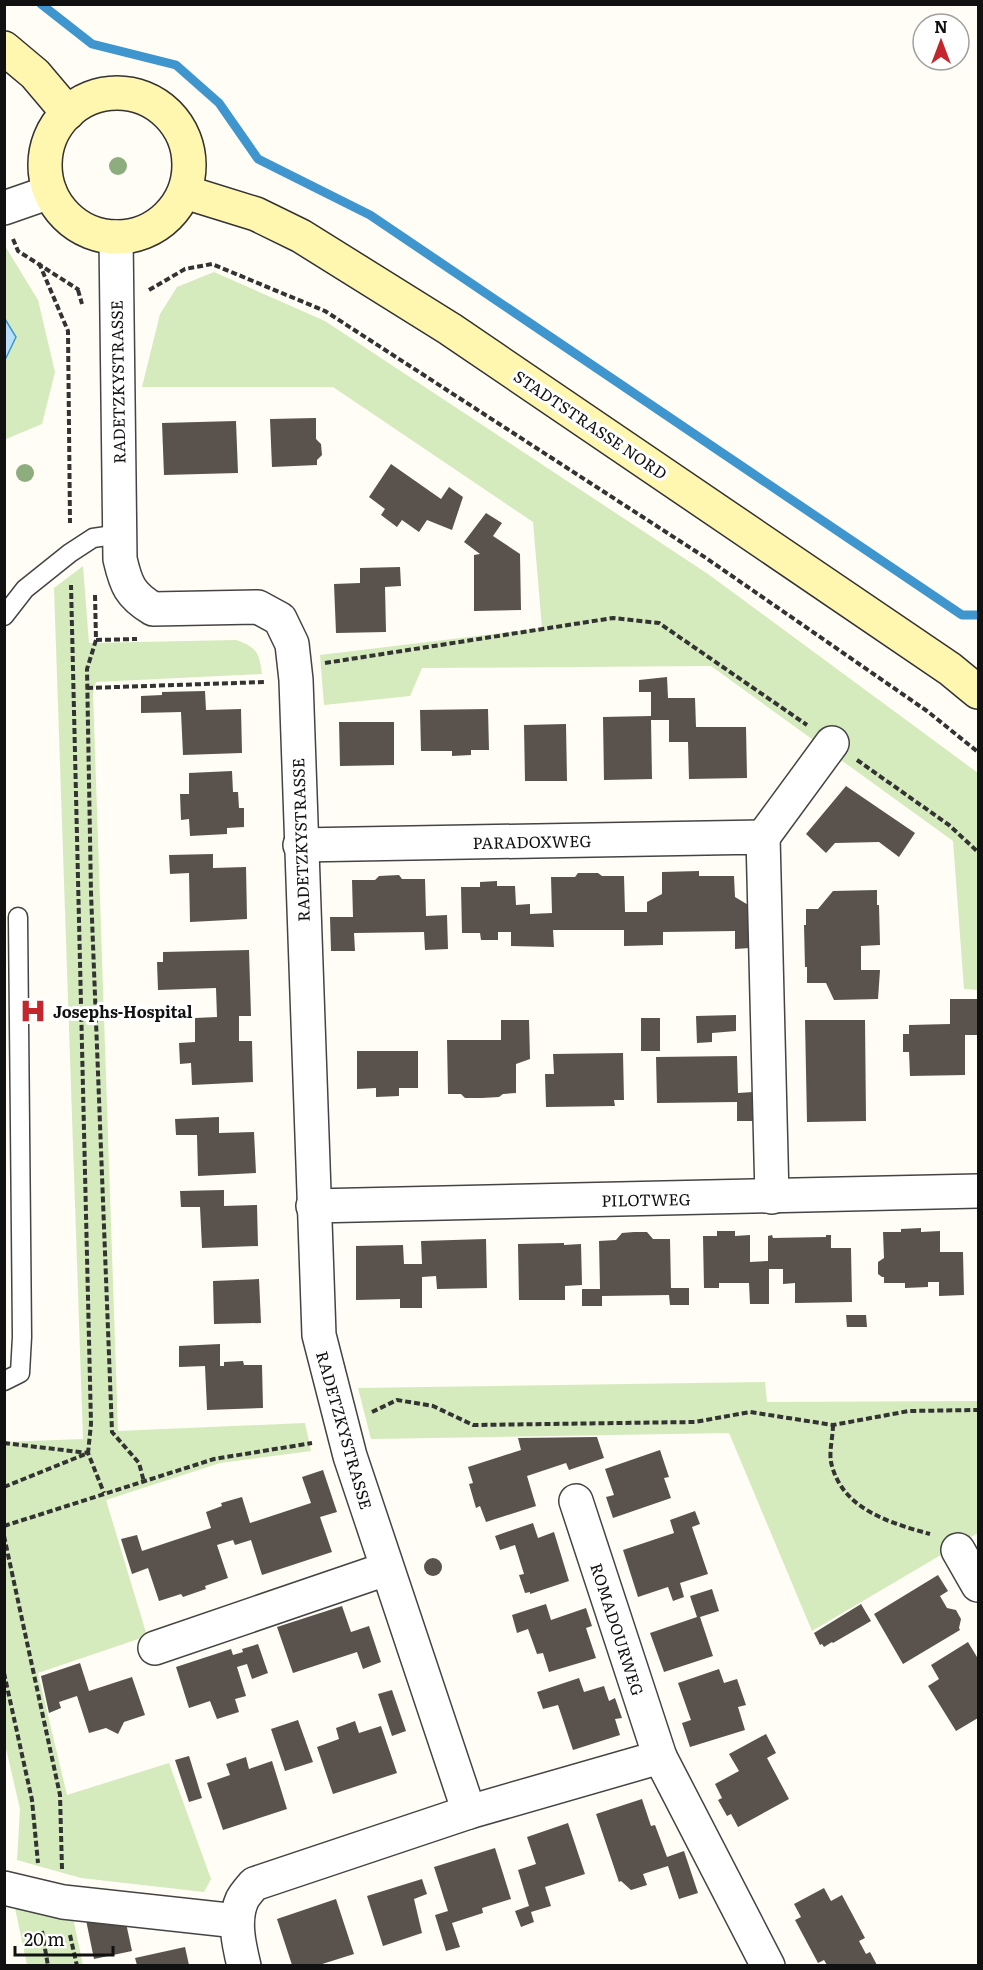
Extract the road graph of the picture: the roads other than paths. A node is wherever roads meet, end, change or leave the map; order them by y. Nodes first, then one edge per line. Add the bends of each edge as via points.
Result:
1 (4, 48) edge
2 (68, 113) junction
3 (50, 192) junction
4 (185, 192) junction
5 (8, 221) edge
6 (116, 237) junction
7 (120, 534) junction
8 (4, 616) edge
9 (978, 692) edge
10 (832, 743) road end
11 (763, 837) junction
12 (300, 845) junction
13 (18, 917) dead end
14 (978, 1191) edge
15 (772, 1197) junction
16 (313, 1206) junction
17 (4, 1381) edge
18 (576, 1501) dead end
19 (958, 1550) road end
20 (386, 1569) junction
21 (978, 1585) edge
22 (155, 1648) dead end
23 (660, 1757) junction
24 (469, 1812) junction
25 (4, 1888) edge
26 (237, 1921) junction
27 (244, 1965) edge
28 (768, 1965) edge

1 - 2 main road via 35,74
2 - 3 main road via 48,143 45,171
2 - 4 main road via 93,97 108,93 138,96 164,110 179,127 188,148 190,170
3 - 5 street
3 - 6 main road via 79,227
4 - 6 main road via 174,211 151,229
4 - 9 main road, STADTSTRASSE NORD via 256,214 302,236 450,329 950,669
6 - 7 street, RADETZKYSTRASSE
7 - 8 lane via 93,538 70,553 26,589
7 - 12 street, RADETZKYSTRASSE via 125,583 138,600 153,609 258,607 280,619 292,644 281,681
10 - 11 street
11 - 12 street, PARADOXWEG
11 - 15 street
12 - 16 street, RADETZKYSTRASSE
13 - 17 lane via 22,1337 20,1373
14 - 15 street, PILOTWEG
15 - 16 street, PILOTWEG
16 - 20 street, RADETZKYSTRASSE via 319,1335 342,1430
18 - 23 street, ROMADOURWEG
19 - 21 street
20 - 22 street
20 - 24 street, RADETZKYSTRASSE
23 - 24 street
23 - 28 street, ROMADOURWEG
24 - 26 street via 254,1884 242,1900
25 - 26 street via 52,1899
26 - 27 street

